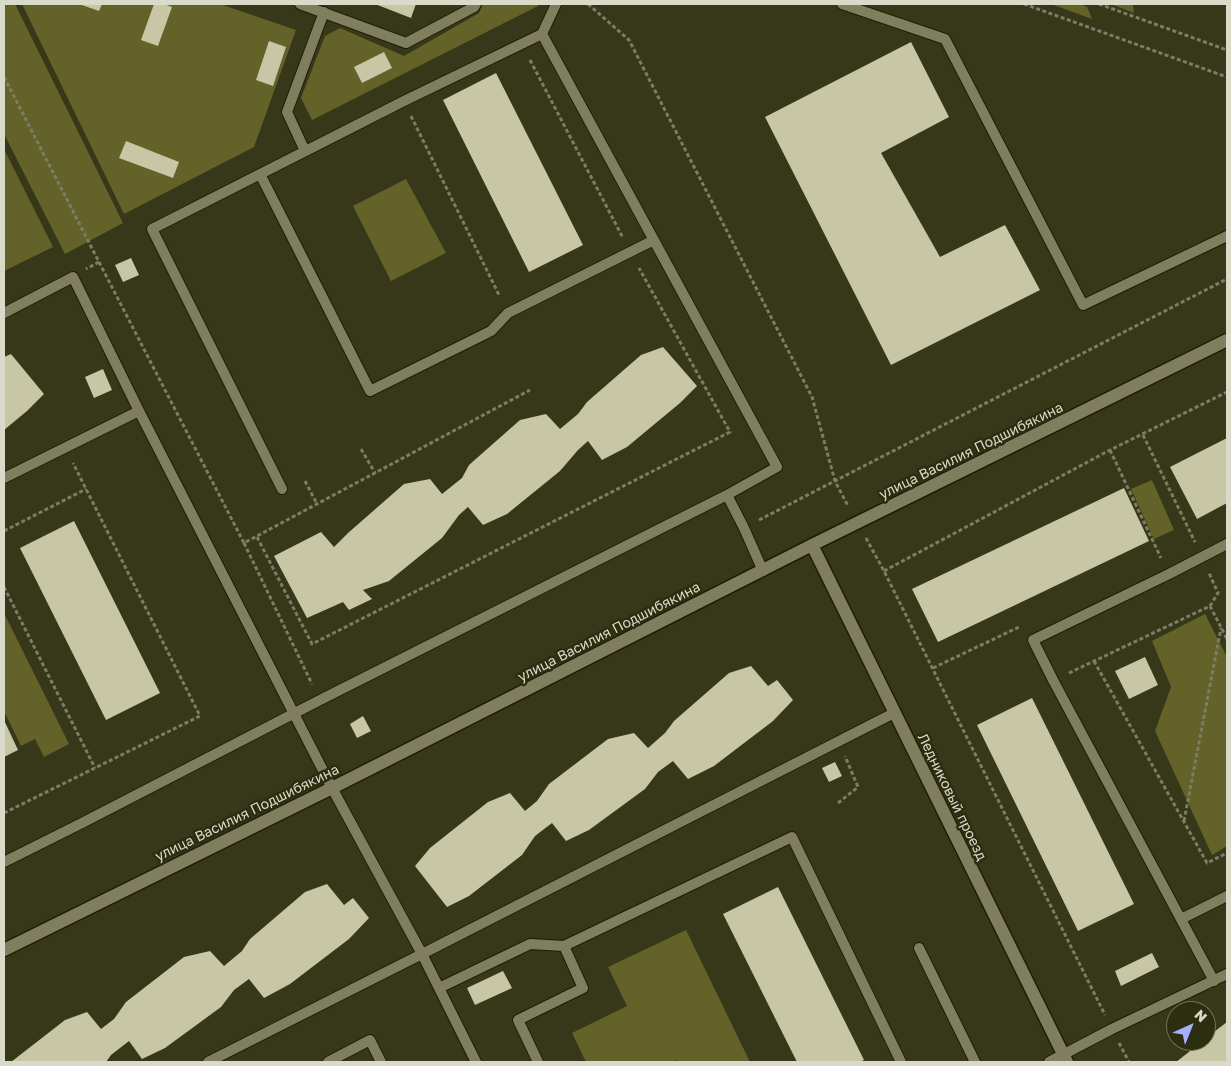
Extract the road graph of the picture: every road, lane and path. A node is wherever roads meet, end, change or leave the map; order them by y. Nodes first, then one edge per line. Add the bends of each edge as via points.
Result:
1 (300, 4) edge
2 (476, 4) edge
3 (556, 4) edge
4 (588, 4) edge
5 (842, 4) edge
6 (1024, 4) edge
7 (1099, 4) edge
8 (324, 12) junction
9 (542, 34) junction
10 (522, 44) junction
11 (1227, 50) edge
12 (1227, 77) edge
13 (4, 78) edge
14 (404, 100) junction
15 (305, 151) junction
16 (260, 174) junction
17 (1227, 236) edge
18 (654, 240) junction
19 (631, 253) junction
20 (99, 262) junction
21 (73, 277) junction
22 (1227, 279) edge
23 (4, 312) edge
24 (508, 313) junction
25 (1227, 340) edge
26 (530, 390) dead end
27 (1227, 392) edge
28 (139, 411) junction
29 (1142, 434) junction
30 (66, 448) junction
31 (361, 449) dead end
32 (1110, 450) junction
33 (375, 473) junction
34 (4, 478) edge
35 (305, 481) dead end
36 (835, 481) junction
37 (86, 489) junction
38 (282, 489) dead end
39 (727, 495) junction
40 (317, 504) junction
41 (858, 524) junction
42 (744, 528) junction
43 (4, 531) edge
44 (257, 537) junction
45 (244, 544) junction
46 (1196, 544) dead end
47 (1227, 544) edge
48 (812, 546) junction
49 (1162, 561) dead end
50 (1207, 568) dead end
51 (763, 571) junction
52 (884, 571) junction
53 (4, 587) edge
54 (1210, 606) junction
55 (1221, 628) junction
56 (1227, 639) edge
57 (1094, 661) junction
58 (1053, 680) junction
59 (320, 700) junction
60 (894, 713) junction
61 (294, 714) junction
62 (838, 742) junction
63 (96, 768) junction
64 (332, 788) junction
65 (838, 803) dead end
66 (4, 813) edge
67 (1184, 822) junction
68 (1227, 853) edge
69 (4, 862) edge
70 (1227, 896) edge
71 (1181, 919) junction
72 (564, 946) junction
73 (918, 948) dead end
74 (4, 950) edge
75 (422, 954) junction
76 (1227, 974) edge
77 (1214, 981) junction
78 (439, 988) junction
79 (1112, 1029) junction
80 (1065, 1059) edge
81 (208, 1062) edge
82 (328, 1062) edge
83 (381, 1062) edge
84 (476, 1062) edge
85 (538, 1062) edge
86 (901, 1062) edge
87 (975, 1062) edge
88 (1049, 1062) edge
89 (1129, 1062) edge

1 - 8 lane
2 - 8 lane via 406,43
3 - 9 lane
4 - 36 path via 629,40 638,57 812,397
5 - 17 lane via 945,38 1083,305
6 - 12 path
7 - 11 path
8 - 15 lane via 286,112
9 - 10 lane
9 - 18 lane
10 - 14 lane
10 - 19 path
13 - 20 path
14 - 15 lane
14 - 24 path
15 - 16 lane
16 - 24 lane via 370,391 492,332
16 - 38 lane via 152,230
18 - 19 lane
18 - 39 lane via 777,467
19 - 24 lane
19 - 44 path via 730,432 312,644
20 - 21 path
20 - 45 path
21 - 23 lane
21 - 28 lane
22 - 36 path
25 - 41 street, улица Василия Подшибякина
26 - 33 path
27 - 29 path
28 - 30 lane
28 - 61 lane
29 - 32 path
29 - 46 path
30 - 34 lane
30 - 37 path
31 - 33 path
32 - 49 path
32 - 52 path
33 - 40 path
35 - 40 path
36 - 41 path
36 - 42 path
37 - 43 path
37 - 63 path via 200,716
39 - 42 lane
39 - 59 lane
40 - 44 path
41 - 48 street, улица Василия Подшибякина
41 - 52 path
42 - 51 lane
44 - 45 path
45 - 59 path
47 - 58 lane via 1033,640
48 - 51 street, улица Василия Подшибякина
48 - 60 street, Ледниковый проезд
50 - 54 path via 1218,593
51 - 64 street, улица Василия Подшибякина
52 - 79 path
53 - 63 path
54 - 55 path
54 - 57 path
55 - 56 path
55 - 67 path
57 - 58 path
57 - 67 path
58 - 71 lane
59 - 61 lane
60 - 62 lane
60 - 80 street, Ледниковый проезд
61 - 64 lane
61 - 69 lane
62 - 65 path via 858,787
62 - 75 lane
63 - 66 path
64 - 74 street, улица Василия Подшибякина
64 - 75 lane
67 - 68 path via 1207,863
70 - 71 lane
71 - 77 lane
72 - 78 lane via 530,944
72 - 85 lane via 583,988 518,1020
72 - 86 lane via 792,837
73 - 87 lane
75 - 78 lane
75 - 81 lane
76 - 77 lane
77 - 79 lane
78 - 84 lane
79 - 80 lane
79 - 89 path
80 - 88 lane
82 - 83 lane via 370,1040

